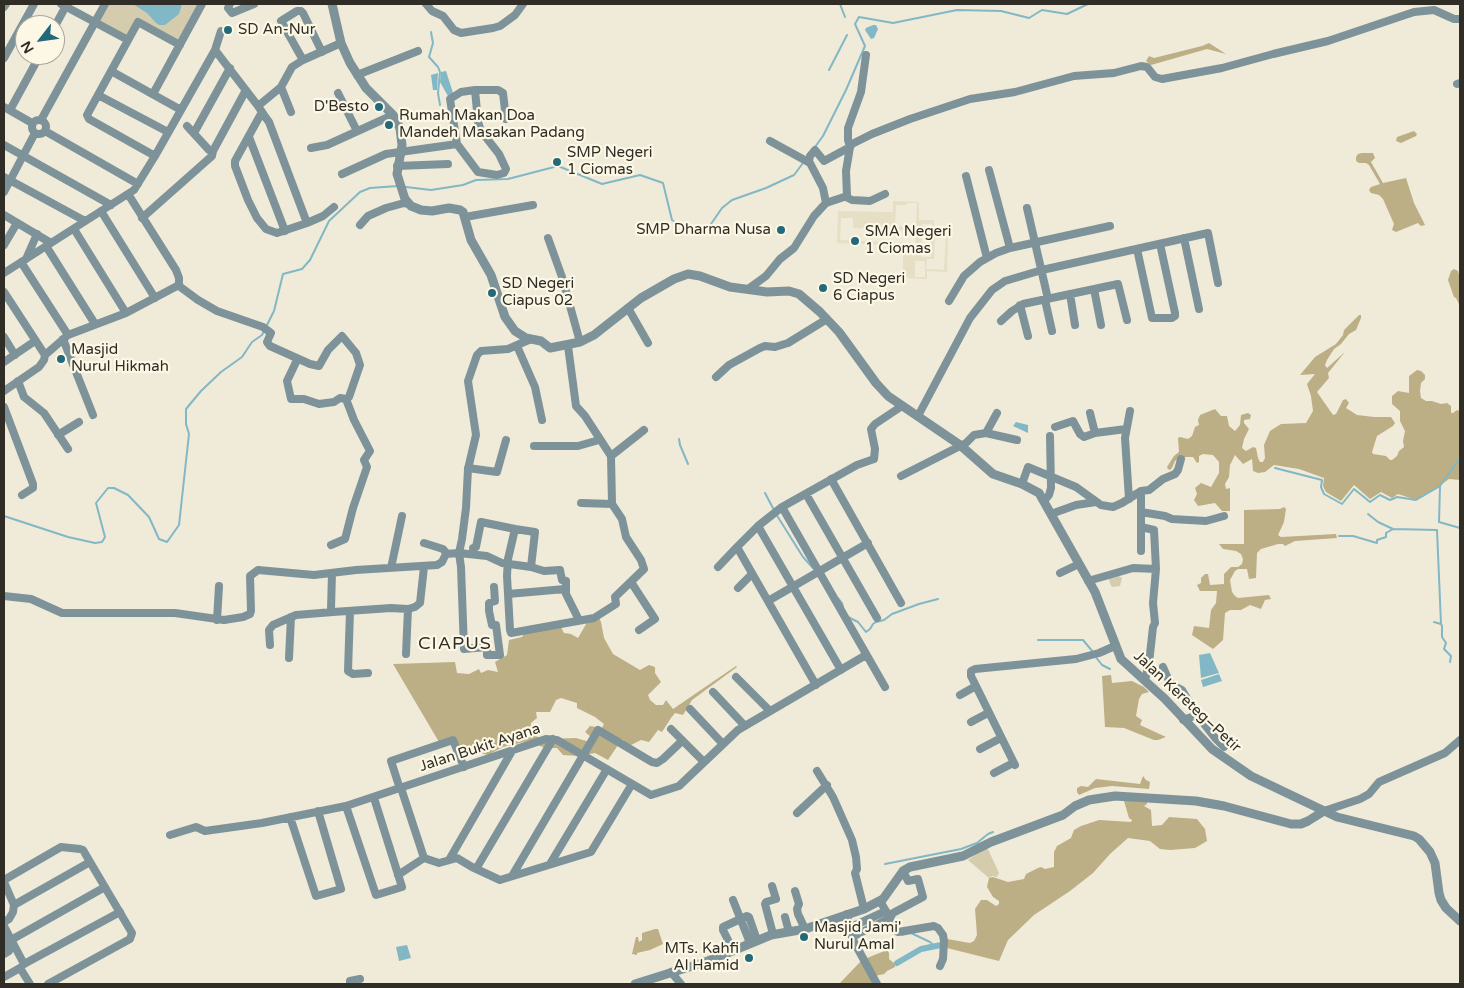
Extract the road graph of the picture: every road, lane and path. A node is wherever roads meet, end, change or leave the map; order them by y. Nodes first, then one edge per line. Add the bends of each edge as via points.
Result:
1 (6, 4) edge
2 (34, 4) edge
3 (65, 4) edge
4 (106, 4) edge
5 (202, 4) edge
6 (230, 4) edge
7 (254, 4) edge
8 (332, 4) edge
9 (426, 4) edge
10 (523, 4) edge
11 (4, 8) edge
12 (1460, 20) edge
13 (96, 22) junction
14 (221, 31) dead end
15 (128, 40) junction
16 (341, 43) junction
17 (180, 45) junction
18 (215, 50) junction
19 (418, 51) dead end
20 (322, 52) junction
21 (866, 55) dead end
22 (4, 58) edge
23 (303, 60) junction
24 (34, 65) edge
25 (230, 68) junction
26 (111, 71) junction
27 (357, 75) junction
28 (281, 87) junction
29 (246, 90) junction
30 (475, 90) junction
31 (338, 92) dead end
32 (153, 94) junction
33 (98, 95) junction
34 (7, 108) edge
35 (260, 109) junction
36 (181, 110) junction
37 (291, 112) dead end
38 (393, 115) junction
39 (506, 119) dead end
40 (41, 120) junction
41 (32, 123) junction
42 (186, 126) dead end
43 (45, 130) junction
44 (357, 131) junction
45 (168, 132) junction
46 (35, 133) junction
47 (194, 133) junction
48 (249, 137) junction
49 (770, 142) dead end
50 (457, 144) junction
51 (4, 145) edge
52 (850, 147) junction
53 (311, 148) dead end
54 (213, 151) junction
55 (400, 151) junction
56 (23, 156) junction
57 (155, 156) junction
58 (805, 159) junction
59 (448, 164) dead end
60 (398, 166) junction
61 (989, 170) dead end
62 (342, 174) dead end
63 (966, 176) dead end
64 (7, 178) edge
65 (138, 184) junction
66 (4, 192) edge
67 (128, 194) junction
68 (884, 194) dead end
69 (846, 197) junction
70 (826, 203) junction
71 (111, 204) junction
72 (409, 204) junction
73 (533, 205) dead end
74 (334, 207) dead end
75 (1027, 208) dead end
76 (101, 211) junction
77 (4, 215) edge
78 (465, 217) junction
79 (142, 218) junction
80 (85, 221) junction
81 (17, 223) junction
82 (307, 223) junction
83 (360, 225) dead end
84 (1110, 226) dead end
85 (74, 229) junction
86 (285, 231) junction
87 (38, 234) junction
88 (548, 238) dead end
89 (1184, 238) junction
90 (1035, 242) junction
91 (49, 244) junction
92 (1160, 244) junction
93 (4, 245) edge
94 (1010, 248) junction
95 (1137, 249) junction
96 (987, 258) junction
97 (23, 261) junction
98 (1042, 270) junction
99 (4, 273) edge
100 (1218, 284) dead end
101 (179, 285) junction
102 (748, 289) junction
103 (1094, 289) junction
104 (4, 292) edge
105 (1070, 294) junction
106 (155, 298) junction
107 (1047, 299) junction
108 (949, 301) dead end
109 (1020, 305) junction
110 (628, 308) junction
111 (1199, 309) dead end
112 (126, 313) junction
113 (827, 319) junction
114 (1127, 320) dead end
115 (1001, 321) dead end
116 (95, 324) junction
117 (1075, 325) dead end
118 (1101, 325) dead end
119 (1052, 330) dead end
120 (1028, 336) dead end
121 (65, 337) junction
122 (4, 338) edge
123 (532, 340) junction
124 (35, 342) junction
125 (580, 342) junction
126 (648, 343) dead end
127 (517, 346) junction
128 (568, 346) junction
129 (15, 355) junction
130 (45, 355) junction
131 (297, 360) junction
132 (4, 362) edge
133 (716, 377) dead end
134 (18, 381) junction
135 (4, 391) edge
136 (346, 399) junction
137 (902, 406) junction
138 (4, 407) edge
139 (1130, 411) dead end
140 (997, 413) dead end
141 (1090, 413) dead end
142 (93, 415) dead end
143 (918, 416) junction
144 (542, 420) dead end
145 (79, 422) dead end
146 (1055, 428) dead end
147 (1126, 429) junction
148 (644, 430) dead end
149 (986, 433) junction
150 (1095, 433) junction
151 (58, 435) junction
152 (1050, 436) dead end
153 (506, 440) dead end
154 (599, 440) junction
155 (1017, 440) dead end
156 (960, 445) junction
157 (534, 446) dead end
158 (68, 449) dead end
159 (611, 456) junction
160 (1181, 459) dead end
161 (468, 468) junction
162 (901, 476) dead end
163 (1052, 476) junction
164 (831, 480) junction
165 (1022, 484) junction
166 (1141, 491) junction
167 (806, 494) junction
168 (22, 495) dead end
169 (1129, 499) junction
170 (1044, 501) junction
171 (1096, 502) junction
172 (581, 503) dead end
173 (612, 504) junction
174 (782, 507) junction
175 (1141, 512) junction
176 (1051, 514) junction
177 (402, 516) dead end
178 (1224, 516) dead end
179 (758, 526) junction
180 (1141, 527) junction
181 (515, 529) junction
182 (424, 543) dead end
183 (868, 544) junction
184 (330, 545) dead end
185 (737, 547) junction
186 (1141, 551) dead end
187 (459, 553) junction
188 (448, 554) junction
189 (474, 554) junction
190 (843, 558) junction
191 (1079, 564) junction
192 (508, 565) junction
193 (424, 567) junction
194 (532, 567) junction
195 (718, 567) dead end
196 (391, 568) junction
197 (1156, 569) junction
198 (818, 572) junction
199 (332, 573) junction
200 (1060, 573) dead end
201 (752, 574) junction
202 (1088, 580) junction
203 (631, 582) junction
204 (220, 586) dead end
205 (494, 587) dead end
206 (793, 587) junction
207 (738, 588) dead end
208 (565, 589) junction
209 (508, 594) junction
210 (4, 596) edge
211 (768, 601) junction
212 (901, 603) dead end
213 (408, 608) junction
214 (350, 611) junction
215 (333, 612) junction
216 (290, 617) junction
217 (877, 618) dead end
218 (217, 620) junction
219 (579, 620) junction
220 (639, 630) dead end
221 (270, 645) dead end
222 (1115, 646) junction
223 (406, 654) dead end
224 (866, 656) junction
225 (289, 658) dead end
226 (1163, 667) dead end
227 (841, 670) junction
228 (368, 673) dead end
229 (736, 677) dead end
230 (1145, 680) junction
231 (816, 685) junction
232 (976, 686) junction
233 (885, 687) dead end
234 (713, 692) dead end
235 (960, 695) dead end
236 (690, 709) dead end
237 (770, 711) junction
238 (988, 713) junction
239 (1197, 715) junction
240 (1184, 720) junction
241 (971, 722) dead end
242 (745, 726) junction
243 (671, 729) dead end
244 (1001, 738) junction
245 (552, 739) junction
246 (682, 740) junction
247 (1460, 740) edge
248 (723, 744) junction
249 (1224, 747) dead end
250 (980, 749) dead end
251 (512, 751) junction
252 (583, 755) junction
253 (704, 762) junction
254 (464, 767) junction
255 (607, 769) junction
256 (818, 771) dead end
257 (994, 773) dead end
258 (632, 784) junction
259 (827, 786) junction
260 (400, 788) junction
261 (374, 798) junction
262 (346, 806) junction
263 (1324, 811) junction
264 (318, 812) junction
265 (797, 813) dead end
266 (290, 817) junction
267 (170, 836) dead end
268 (424, 858) junction
269 (449, 860) junction
270 (90, 862) junction
271 (550, 864) junction
272 (476, 868) junction
273 (903, 871) junction
274 (398, 875) junction
275 (512, 876) junction
276 (4, 881) edge
277 (105, 886) junction
278 (772, 886) dead end
279 (795, 891) dead end
280 (733, 900) dead end
281 (880, 901) junction
282 (14, 905) junction
283 (864, 909) junction
284 (886, 910) junction
285 (120, 912) junction
286 (847, 914) junction
287 (785, 917) dead end
288 (890, 918) junction
289 (740, 919) junction
290 (1460, 920) edge
291 (4, 922) edge
292 (4, 926) edge
293 (849, 928) junction
294 (805, 929) junction
295 (789, 932) junction
296 (773, 934) junction
297 (852, 937) junction
298 (8, 939) edge
299 (754, 942) junction
300 (733, 950) junction
301 (4, 954) edge
302 (22, 966) junction
303 (940, 966) dead end
304 (671, 972) junction
305 (4, 977) edge
306 (360, 979) dead end
307 (876, 982) edge
308 (30, 984) edge
309 (48, 984) edge
310 (350, 984) edge
311 (635, 984) edge
312 (681, 984) edge

1 - 11 street
2 - 22 street
3 - 13 street
4 - 13 street
5 - 17 street
6 - 7 street via 228,8 232,13
8 - 16 street
9 - 10 street via 461,33 500,26
12 - 52 street via 1434,10 1414,12 1321,43 1222,68 1162,78 1141,66 1114,73 1074,76 994,97 956,103 872,134
13 - 15 street
13 - 40 street
14 - 18 street
15 - 17 street via 138,22
15 - 26 street
16 - 20 street
16 - 27 street
17 - 32 street
18 - 25 street
18 - 36 street
19 - 27 street
20 - 23 street
20 - 23 street via 303,13 297,12 281,20
21 - 52 street via 861,92 848,128
23 - 28 street via 289,70
24 - 34 street
25 - 29 street
25 - 47 street
26 - 32 street
26 - 33 street
27 - 38 street
28 - 35 street
28 - 37 street
29 - 35 street
29 - 54 street
30 - 39 street via 502,92
30 - 50 street via 461,92 450,99
30 - 50 street via 481,131 499,154 506,171 492,175 478,172
31 - 44 street
32 - 36 street
33 - 45 street
33 - 57 street via 88,118
34 - 41 street
35 - 48 street
35 - 82 street via 270,126
36 - 45 street
38 - 44 street
38 - 55 street via 401,134
40 - 41 street
40 - 43 street
41 - 46 street
42 - 47 street
43 - 46 street
43 - 65 street
44 - 53 street via 328,145
45 - 57 street
46 - 56 street
47 - 54 street
48 - 86 street
48 - 86 street via 235,163 243,188 263,226 272,233
49 - 58 street
50 - 55 street
51 - 56 street
52 - 58 street via 824,161 815,150
52 - 69 street
54 - 79 street via 211,157
55 - 60 street
55 - 62 street via 380,156
56 - 64 street
56 - 71 street
57 - 65 street
58 - 70 street via 816,171 824,188
59 - 60 street
60 - 72 street via 398,180
61 - 94 street
63 - 96 street
64 - 66 street
64 - 80 street
65 - 67 street
67 - 71 street
67 - 79 street
68 - 69 street via 870,200
69 - 70 street
70 - 102 street via 794,248
71 - 76 street
72 - 78 street via 426,211 455,208
72 - 83 street via 404,202 386,208 368,216
73 - 78 street
74 - 82 street
75 - 90 street
76 - 80 street
76 - 106 street
77 - 81 street
78 - 123 street, Jalan Kereteg–Petir via 508,323 522,336
79 - 101 street via 176,270
80 - 85 street
81 - 87 street
81 - 93 street
82 - 86 street
84 - 90 street
85 - 91 street
85 - 112 street
87 - 91 street
87 - 97 street
88 - 125 street
89 - 92 street
89 - 100 street via 1208,233
89 - 111 street
90 - 94 street
90 - 98 street
91 - 97 street
91 - 116 street
92 - 95 street
92 - 95 street via 1175,313 1172,318 1152,318
94 - 96 street
95 - 98 street
96 - 108 street via 964,276
97 - 99 street
97 - 121 street
98 - 107 street
98 - 143 street via 1005,281 992,290 970,318
101 - 106 street
101 - 131 street via 208,307 266,328 271,334 268,344
102 - 110 street, Jalan Kereteg–Petir via 688,274 674,279
102 - 113 street, Jalan Kereteg–Petir via 795,292
103 - 105 street
103 - 114 street via 1118,284
103 - 118 street
104 - 124 street
105 - 107 street
105 - 117 street
106 - 112 street
107 - 109 street
107 - 119 street
109 - 115 street
109 - 120 street
110 - 125 street, Jalan Kereteg–Petir
110 - 126 street
112 - 116 street
113 - 133 street via 788,343 760,348 729,365
113 - 137 street, Jalan Kereteg–Petir via 882,390
116 - 121 street
121 - 130 street
121 - 142 street
122 - 129 street
123 - 127 street
123 - 128 street, Jalan Kereteg–Petir via 541,341 550,348
124 - 129 street
124 - 130 street
125 - 128 street, Jalan Kereteg–Petir
127 - 144 street via 535,386
127 - 161 street via 480,351 473,363 468,381 475,441
128 - 154 street via 576,406
129 - 132 street
130 - 134 street via 39,367
131 - 136 street via 287,382 291,399 318,404
131 - 136 street via 319,366 342,336 356,353 360,365
134 - 135 street
134 - 151 street via 24,397 44,413
136 - 184 street via 370,453 364,460 367,467 345,539
137 - 143 street, Jalan Kereteg–Petir
137 - 164 street via 871,429 874,459
138 - 168 street via 33,484
139 - 147 street
140 - 149 street
141 - 150 street
143 - 156 street, Jalan Kereteg–Petir
145 - 151 street
146 - 150 street via 1073,421 1082,436
147 - 150 street
147 - 169 street
148 - 159 street
149 - 155 street
149 - 156 street via 974,435
151 - 158 street
152 - 163 street
153 - 161 street via 497,472
154 - 157 street via 578,446
154 - 159 street
156 - 162 street
156 - 165 street, Jalan Kereteg–Petir via 993,474
159 - 173 street
160 - 166 street via 1176,473 1149,490
161 - 187 street
163 - 165 street via 1028,467
163 - 170 street via 1051,493
163 - 171 street via 1076,487
164 - 167 street
164 - 183 street
165 - 170 street, Jalan Kereteg–Petir via 1038,493
166 - 169 street
166 - 175 street
167 - 174 street
167 - 190 street
169 - 171 street via 1113,507
170 - 176 street, Jalan Kereteg–Petir
171 - 176 street
172 - 173 street
173 - 203 street via 644,568
174 - 179 street
174 - 198 street
175 - 178 street via 1180,520 1206,521
175 - 180 street
176 - 191 street, Jalan Kereteg–Petir
177 - 196 street
179 - 185 street
179 - 206 street
180 - 186 street
180 - 197 street via 1154,530
181 - 189 street via 481,522
181 - 192 street
181 - 194 street via 535,532
182 - 188 street
183 - 190 street
183 - 212 street
185 - 195 street
185 - 201 street
187 - 188 street
187 - 189 street
187 - 205 street via 464,650 487,647 488,655 500,655 496,625 492,625 489,611 489,603 495,601
188 - 193 street via 440,564
189 - 192 street
190 - 198 street
190 - 217 street
191 - 200 street
191 - 202 street, Jalan Kereteg–Petir
192 - 194 street
192 - 209 street
193 - 196 street
193 - 213 street via 420,603
194 - 208 street via 546,572 560,570 562,580 566,581
196 - 199 street
197 - 202 street via 1132,568
197 - 230 street via 1155,623
198 - 206 street
198 - 224 street
199 - 215 street
199 - 218 street via 314,575 258,570 250,576 250,614
201 - 207 street
201 - 211 street
202 - 222 street, Jalan Kereteg–Petir
203 - 219 street via 615,597 616,604 594,618
203 - 220 street via 656,619
204 - 218 street
206 - 211 street
206 - 227 street
208 - 209 street
208 - 219 street
209 - 219 street via 511,633
210 - 218 street via 32,599 62,613 175,613
211 - 231 street
213 - 214 street
213 - 223 street
214 - 215 street
214 - 228 street via 348,671
215 - 216 street
216 - 221 street via 270,628
216 - 225 street
222 - 230 street, Jalan Kereteg–Petir via 1123,661
222 - 232 street via 1076,659 975,669 970,673
224 - 227 street, Jalan Bukit Ayana
224 - 233 street
226 - 239 street via 1169,681 1182,690
227 - 231 street, Jalan Bukit Ayana
229 - 237 street
230 - 240 street, Jalan Kereteg–Petir
231 - 237 street, Jalan Bukit Ayana
232 - 235 street
232 - 238 street
234 - 242 street
236 - 248 street
237 - 242 street, Jalan Bukit Ayana
238 - 241 street
238 - 244 street
239 - 240 street
239 - 249 street
240 - 263 street, Jalan Kereteg–Petir via 1212,749 1237,768
242 - 248 street, Jalan Bukit Ayana
243 - 246 street
244 - 250 street
244 - 257 street via 1014,764
245 - 251 street, Jalan Bukit Ayana
245 - 252 street, Jalan Bukit Ayana
245 - 272 street
246 - 252 street via 663,759 652,762 598,730
246 - 253 street
247 - 263 street via 1444,753 1379,782 1360,799
248 - 253 street, Jalan Bukit Ayana
251 - 254 street, Jalan Bukit Ayana
251 - 269 street
252 - 255 street, Jalan Bukit Ayana
252 - 275 street
253 - 258 street, Jalan Bukit Ayana via 679,786 651,795
254 - 260 street, Jalan Bukit Ayana
254 - 260 street via 453,740 391,761
255 - 258 street, Jalan Bukit Ayana
255 - 271 street
256 - 259 street
258 - 271 street via 591,852
259 - 265 street
259 - 283 street via 852,840 856,856 855,873
260 - 261 street, Jalan Bukit Ayana
260 - 268 street
261 - 262 street, Jalan Bukit Ayana
261 - 274 street
262 - 264 street, Jalan Bukit Ayana
262 - 274 street via 376,895 402,887
263 - 273 street via 1308,821 1291,824 1196,801 1104,797 1089,800 1063,815 963,856
263 - 290 street, Jalan Kereteg–Petir via 1419,839 1435,864 1441,900
264 - 266 street, Jalan Bukit Ayana
264 - 266 street via 341,889 316,896
266 - 267 street, Jalan Bukit Ayana via 205,831 196,827
268 - 269 street via 439,863
268 - 274 street
269 - 272 street via 457,858
270 - 276 street via 80,848 61,847
270 - 277 street
270 - 282 street
271 - 275 street
272 - 275 street via 500,880
273 - 281 street
273 - 288 street via 908,881 918,880 923,897
276 - 282 street
277 - 285 street
277 - 298 street
278 - 296 street via 776,899 765,904
279 - 294 street via 798,914
280 - 289 street
281 - 283 street
281 - 284 street
282 - 291 street via 10,918
283 - 286 street
284 - 288 street
284 - 293 street
285 - 302 street
285 - 309 street via 132,933 130,939
286 - 293 street
286 - 294 street
287 - 295 street
288 - 297 street
288 - 303 street via 898,932 938,928 944,941
289 - 299 street
289 - 300 street via 723,929
292 - 298 street
293 - 297 street
294 - 295 street
295 - 296 street
296 - 299 street
297 - 307 street
298 - 301 street via 9,951
298 - 302 street
299 - 300 street
300 - 304 street
302 - 305 street
302 - 308 street
304 - 311 street
304 - 312 street
306 - 310 street via 350,981

